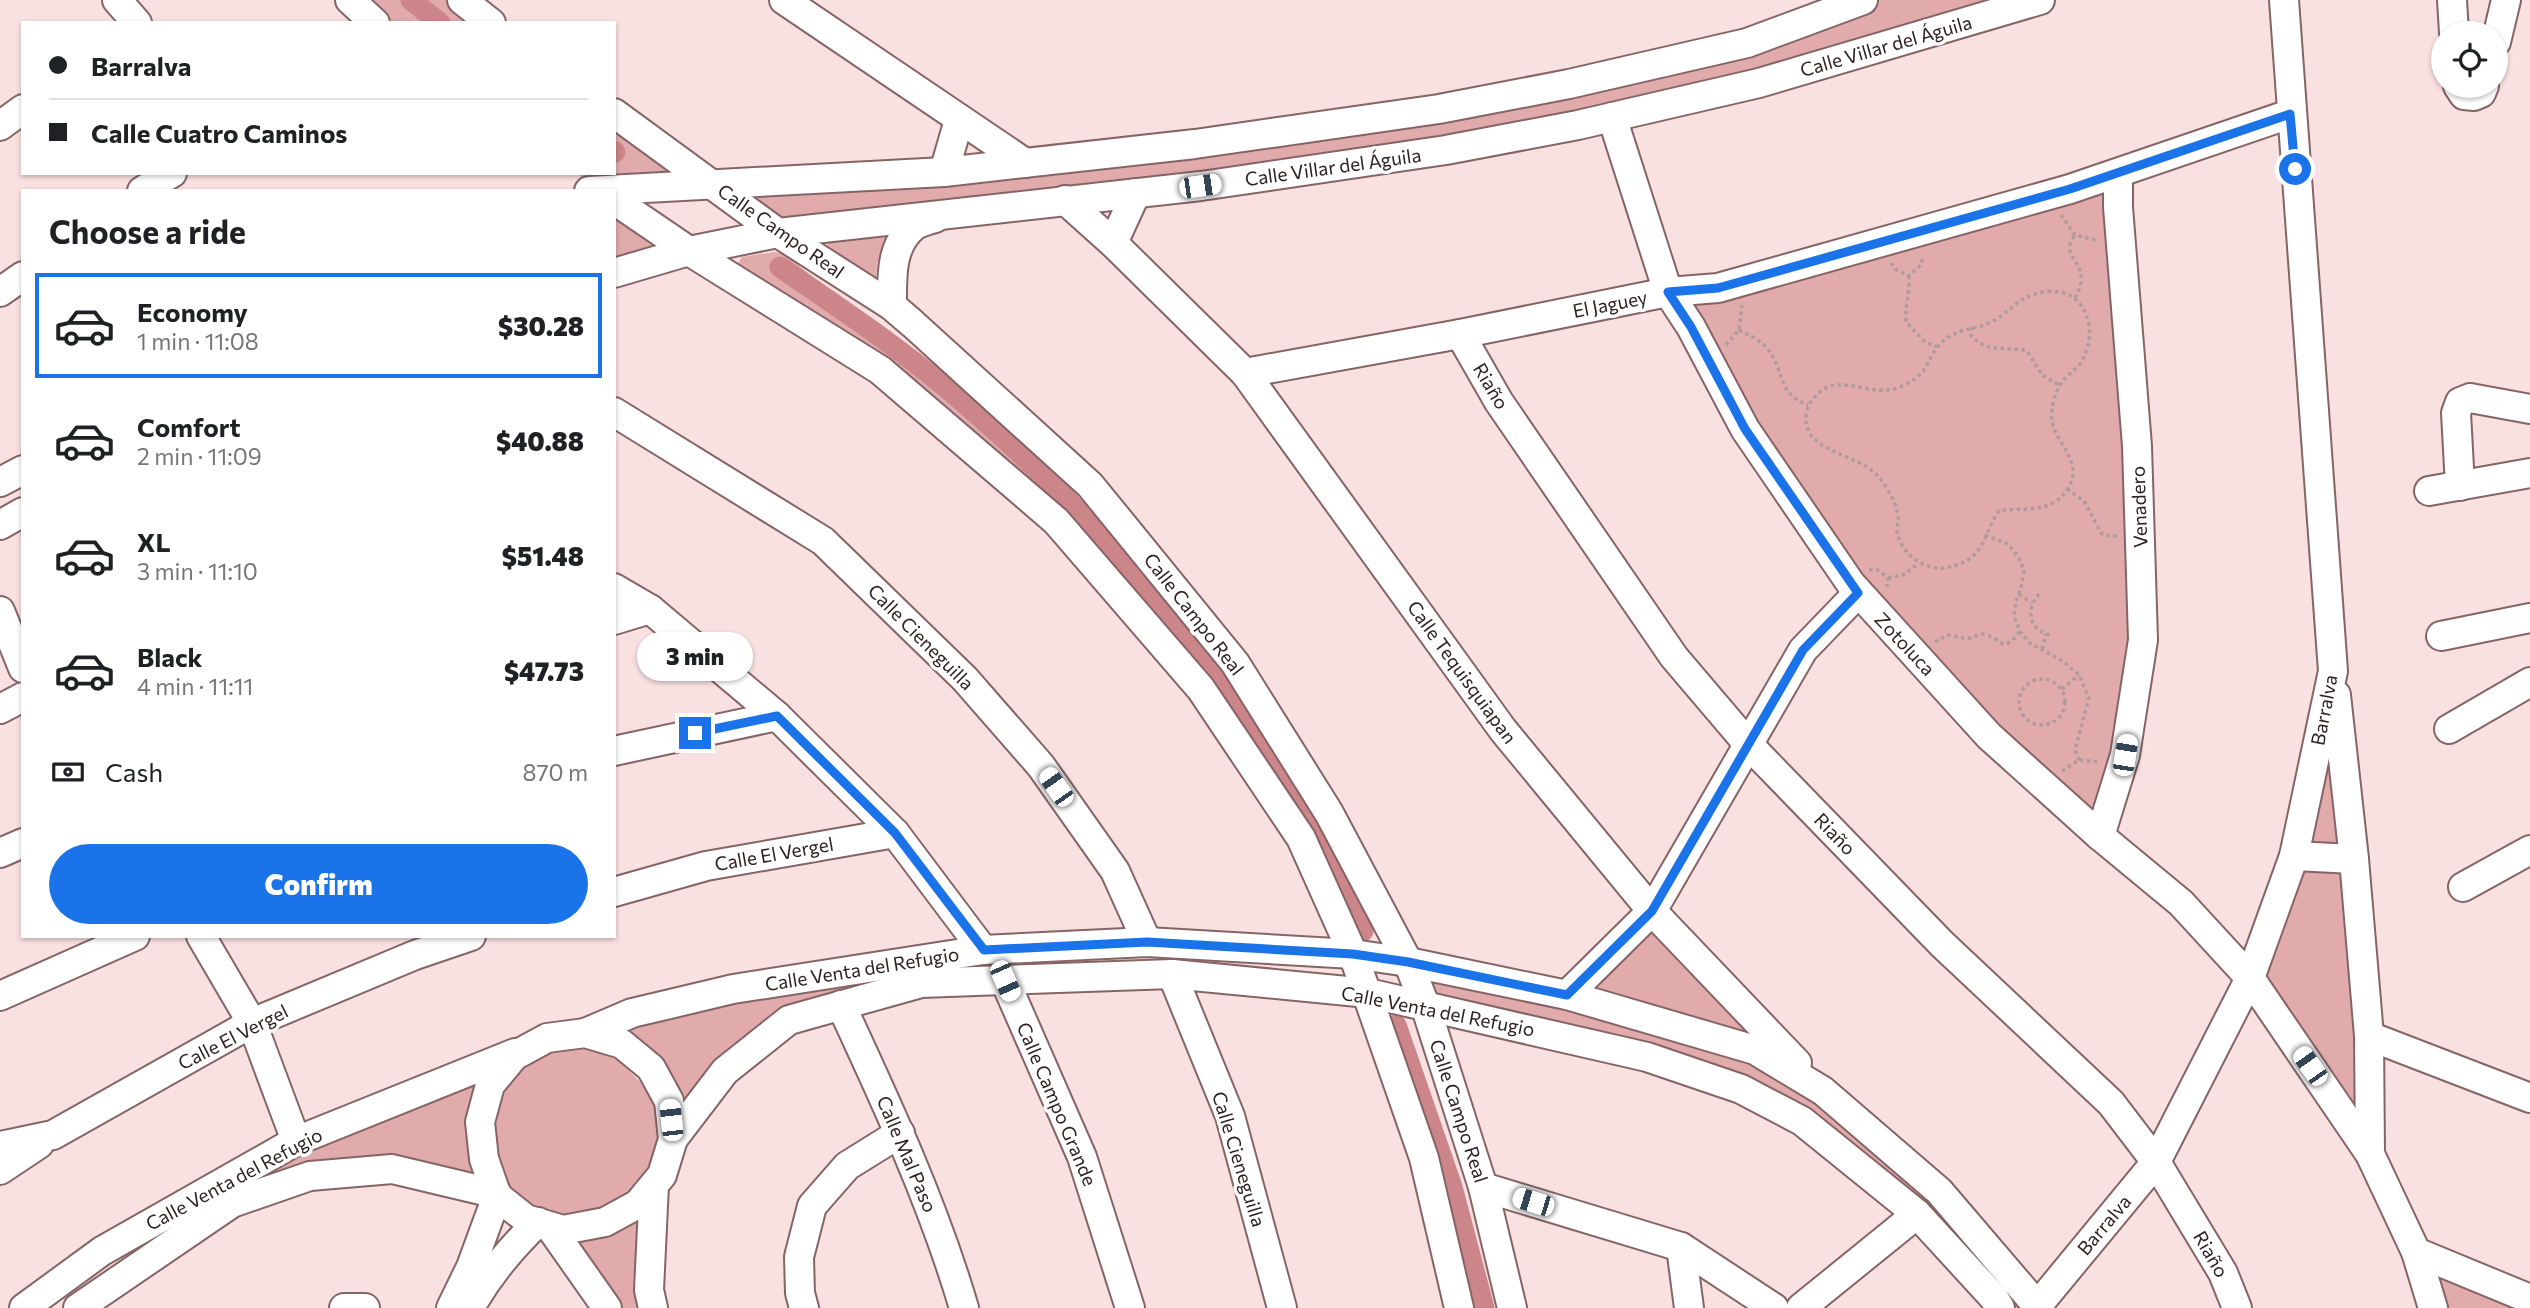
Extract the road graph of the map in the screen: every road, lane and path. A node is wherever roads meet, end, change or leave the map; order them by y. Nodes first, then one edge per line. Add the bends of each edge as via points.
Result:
1 (117, 0) edge
2 (350, 0) edge
3 (462, 0) edge
4 (784, 0) edge
5 (791, 0) edge
6 (1863, 0) edge
7 (2040, 0) edge
8 (2284, 0) edge
9 (2452, 0) edge
10 (2506, 0) edge
11 (134, 21) edge
12 (373, 21) edge
13 (488, 21) edge
14 (2453, 21) edge
15 (2501, 21) edge
16 (21, 110) edge
17 (616, 114) edge
18 (2290, 114) junction
19 (1612, 117) junction
20 (959, 120) junction
21 (0, 126) edge
22 (1025, 163) junction
23 (944, 172) junction
24 (2118, 173) junction
25 (169, 175) edge
26 (716, 186) junction
27 (145, 189) edge
28 (596, 189) edge
29 (1136, 193) junction
30 (2055, 193) junction
31 (1065, 200) junction
32 (616, 202) edge
33 (947, 213) junction
34 (778, 233) junction
35 (2098, 233) dead end
36 (2075, 234) junction
37 (1113, 243) junction
38 (689, 251) junction
39 (616, 272) edge
40 (1909, 276) dead end
41 (21, 277) edge
42 (1736, 283) junction
43 (0, 292) edge
44 (1668, 292) junction
45 (2074, 299) junction
46 (892, 306) junction
47 (1972, 327) junction
48 (1739, 330) junction
49 (1460, 334) junction
50 (1937, 347) junction
51 (1721, 350) dead end
52 (1245, 373) junction
53 (2059, 385) junction
54 (1808, 405) junction
55 (2530, 410) edge
56 (616, 413) edge
57 (21, 471) edge
58 (2530, 473) edge
59 (0, 482) edge
60 (2460, 486) junction
61 (2067, 489) junction
62 (2429, 491) dead end
63 (21, 513) edge
64 (0, 525) edge
65 (1985, 535) junction
66 (2120, 547) dead end
67 (1919, 563) junction
68 (1888, 578) dead end
69 (616, 589) edge
70 (1858, 593) junction
71 (2019, 594) junction
72 (2039, 594) dead end
73 (2031, 603) junction
74 (650, 609) junction
75 (0, 611) edge
76 (2530, 618) edge
77 (616, 619) edge
78 (2020, 631) junction
79 (2441, 636) dead end
80 (1931, 646) dead end
81 (2042, 650) junction
82 (21, 663) edge
83 (2333, 671) junction
84 (2079, 675) junction
85 (2530, 682) edge
86 (2062, 690) junction
87 (21, 698) edge
88 (0, 709) edge
89 (777, 716) junction
90 (2449, 729) dead end
91 (1748, 744) junction
92 (616, 751) edge
93 (2078, 760) junction
94 (2102, 763) dead end
95 (2059, 774) dead end
96 (895, 833) junction
97 (2100, 836) junction
98 (21, 844) edge
99 (2530, 850) edge
100 (0, 853) edge
101 (2294, 856) junction
102 (2354, 859) junction
103 (2463, 887) dead end
104 (616, 891) edge
105 (1652, 911) junction
106 (130, 938) edge
107 (202, 938) edge
108 (465, 938) edge
109 (1147, 942) junction
110 (984, 950) junction
111 (1353, 954) junction
112 (1408, 962) junction
113 (1172, 974) junction
114 (2250, 978) junction
115 (1005, 981) junction
116 (1368, 993) junction
117 (1567, 995) junction
118 (0, 996) edge
119 (841, 1005) junction
120 (1425, 1005) junction
121 (252, 1023) junction
122 (585, 1033) junction
123 (2369, 1036) junction
124 (537, 1044) junction
125 (1823, 1091) junction
126 (2530, 1098) edge
127 (1802, 1121) junction
128 (900, 1133) junction
129 (52, 1135) junction
130 (673, 1139) junction
131 (296, 1141) junction
132 (0, 1146) edge
133 (2370, 1154) junction
134 (2156, 1162) junction
135 (0, 1170) edge
136 (654, 1185) junction
137 (1483, 1188) junction
138 (497, 1195) junction
139 (1917, 1214) junction
140 (544, 1225) junction
141 (1681, 1247) junction
142 (2416, 1252) junction
143 (2530, 1299) edge
144 (2038, 1306) edge
145 (24, 1308) edge
146 (78, 1308) edge
147 (344, 1308) edge
148 (365, 1308) edge
149 (451, 1308) edge
150 (470, 1308) edge
151 (607, 1308) edge
152 (653, 1308) edge
153 (804, 1308) edge
154 (964, 1308) edge
155 (1130, 1308) edge
156 (1282, 1308) edge
157 (1458, 1308) edge
158 (1512, 1308) edge
159 (1689, 1308) edge
160 (1774, 1308) edge
161 (1801, 1308) edge
162 (2000, 1308) edge
163 (2237, 1308) edge
164 (2433, 1308) edge

1 - 11 street
2 - 12 street
3 - 13 street
4 - 5 street
4 - 20 street
6 - 22 street via 1747,43 1439,110
7 - 19 street, Calle Villar del Águila via 1759,82
8 - 18 street, Barralva
9 - 14 street
10 - 15 street
16 - 21 street
17 - 26 street, Calle Campo Real
18 - 24 street, El Jaguey
18 - 83 street, Barralva
19 - 29 street, Calle Villar del Águila via 1446,150
19 - 44 street, Zotoluca
20 - 22 street
20 - 23 street
22 - 23 street
23 - 26 street
24 - 30 street, El Jaguey
24 - 97 street, Venadero via 2137,446 2143,640 2125,755
25 - 27 street
26 - 28 street
26 - 34 street, Calle Campo Real
29 - 31 street, Calle Villar del Águila
29 - 37 street
30 - 36 path via 2061,214
30 - 42 street, El Jaguey
31 - 33 street, Calle Villar del Águila
31 - 37 street, Calle Tequisquiapan
32 - 38 street, Calle Campo Real
33 - 34 street, Calle Villar del Águila
33 - 46 street via 915,225 895,250
34 - 38 street, Calle Villar del Águila
34 - 46 street, Calle Campo Real
35 - 36 path via 2099,241
36 - 45 path via 2069,252 2082,270 2083,280
37 - 52 street, Calle Tequisquiapan
38 - 39 street, Calle Villar del Águila
38 - 111 street, Calle Campo Real via 880,370 1056,521 1201,689 1301,838
40 - 50 path via 1906,321 1925,342
41 - 43 street
42 - 44 street, El Jaguey
42 - 48 path via 1742,302
44 - 49 street, El Jaguey
44 - 70 street, Zotoluca via 1745,429
45 - 47 path via 2048,291 2029,294 1995,320
45 - 53 path via 2087,315 2088,345 2081,362
46 - 112 street, Calle Campo Real via 1090,485 1235,663 1329,813
47 - 50 path
47 - 53 path via 1972,336 1989,349 2027,351 2042,375
48 - 51 path
48 - 54 path via 1766,347 1787,392
49 - 52 street, El Jaguey
49 - 91 street, Riaño via 1499,402 1674,657
50 - 54 path via 1923,373 1906,384 1889,391 1843,383 1819,392
52 - 105 street, Calle Tequisquiapan via 1503,730
53 - 61 path via 2051,421 2071,459 2073,478
54 - 67 path via 1806,422 1813,439 1875,473 1891,495 1898,516 1897,533
55 - 60 street via 2470,398 2460,402 2456,413
56 - 109 street, Calle Cieneguilla via 823,541 965,679 1041,766 1115,871
57 - 59 street
58 - 60 street
60 - 62 street
61 - 65 path via 2050,506 1999,511
61 - 66 path via 2084,501 2101,533 2120,536
63 - 64 street
65 - 67 path via 1978,552 1959,566 1936,568
65 - 71 path via 2008,544 2019,558 2024,571
67 - 68 path via 1903,575
69 - 74 street
70 - 91 street via 1803,650
70 - 97 street, Zotoluca via 1989,736
71 - 73 path
71 - 78 path via 2014,616
72 - 73 path
73 - 81 path via 2034,625 2048,635
74 - 77 street
74 - 89 street
75 - 82 street
76 - 79 street
78 - 80 path via 2004,644 1982,634 1947,635
78 - 81 path
81 - 84 path
83 - 101 street, Barralva
83 - 102 street
84 - 86 path
84 - 93 path via 2090,698 2075,750
85 - 90 street
86 - 86 path via 2045,678 2031,680 2018,702 2022,716 2034,725 2057,721 2065,709
87 - 88 street
89 - 92 street
89 - 96 street
91 - 105 street
91 - 134 street, Riaño via 1942,944 2111,1102
93 - 94 path
93 - 95 path
96 - 104 street, Calle El Vergel via 706,866
96 - 110 street
97 - 114 street, Zotoluca via 2180,903
98 - 100 street
99 - 103 street
101 - 102 street
101 - 114 street, Barralva
102 - 123 street
105 - 117 street
105 - 125 street, Calle Tequisquiapan
106 - 118 street
107 - 121 street
108 - 121 street, Calle El Vergel
109 - 110 street, Calle Venta del Refugio
109 - 111 street, Calle Venta del Refugio
110 - 122 street, Calle Venta del Refugio via 733,989 632,1013
111 - 112 street, Calle Venta del Refugio
111 - 116 street, Calle Campo Real
112 - 117 street, Calle Venta del Refugio
112 - 120 street, Calle Campo Real
113 - 115 street, Calle Venta del Refugio
113 - 116 street, Calle Venta del Refugio
113 - 156 street, Calle Cieneguilla via 1230,1116
114 - 133 street, Zotoluca
114 - 134 street, Barralva
115 - 119 street, Calle Venta del Refugio via 921,983
115 - 155 street, Calle Campo Grande via 1083,1157
116 - 120 street, Calle Venta del Refugio
116 - 157 street, Calle Campo Real via 1424,1158
117 - 125 street, Calle Venta del Refugio via 1755,1050
119 - 128 street, Calle Mal Paso
119 - 130 street, Calle Venta del Refugio via 789,1020 725,1071
120 - 127 street, Calle Venta del Refugio via 1647,1057 1741,1089
120 - 137 street, Calle Campo Real
121 - 129 street, Calle El Vergel
121 - 131 street
122 - 124 street via 547,1038
122 - 130 street via 622,1044 651,1068 669,1101
123 - 126 street
123 - 133 street
124 - 131 street, Calle Venta del Refugio
124 - 138 street via 514,1056 490,1086 480,1122 484,1159
125 - 127 street
125 - 144 street, Calle Venta del Refugio via 1939,1191
127 - 139 street, Calle Venta del Refugio
128 - 153 street via 847,1166 812,1206 799,1256
128 - 154 street, Calle Mal Paso via 949,1256
129 - 132 street, Calle El Vergel
129 - 135 street
130 - 136 street via 662,1175
131 - 145 street, Calle Venta del Refugio via 102,1251
133 - 142 street, Zotoluca
134 - 144 street, Barralva
134 - 163 street, Riaño via 2223,1273
136 - 140 street via 638,1204 605,1222 563,1230
136 - 152 street via 649,1290
137 - 141 street
137 - 158 street, Calle Campo Real
138 - 140 street via 526,1219
138 - 146 street, Calle Venta del Refugio via 393,1169 310,1176 232,1203
138 - 149 street
139 - 161 street
139 - 162 street, Calle Venta del Refugio
140 - 150 street via 508,1251
140 - 151 street
141 - 159 street
141 - 160 street
142 - 143 street
142 - 164 street, Zotoluca
147 - 148 street

